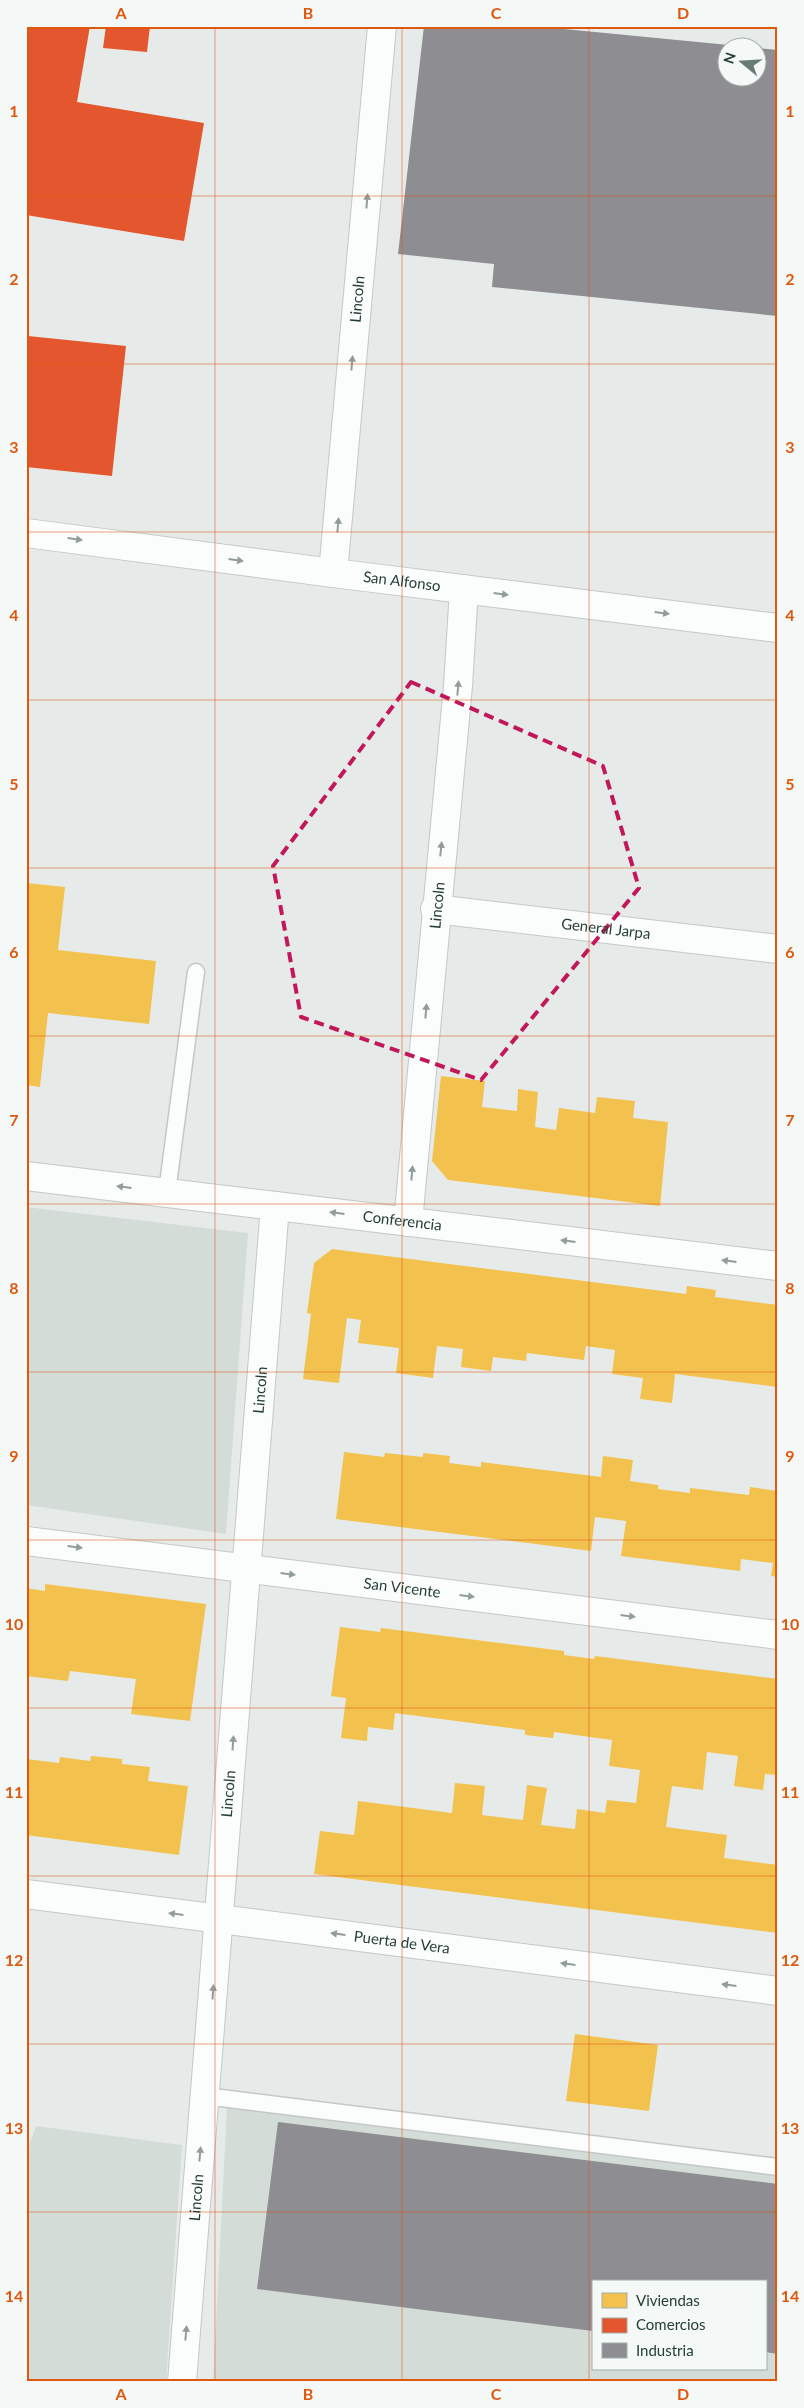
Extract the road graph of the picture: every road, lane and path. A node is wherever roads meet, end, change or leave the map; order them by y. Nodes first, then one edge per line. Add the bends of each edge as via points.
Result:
1 (382, 26) edge
2 (26, 533) edge
3 (334, 573) junction
4 (464, 589) junction
5 (778, 628) edge
6 (435, 909) junction
7 (778, 949) edge
8 (196, 972) dead end
9 (26, 1176) edge
10 (167, 1192) junction
11 (275, 1206) junction
12 (408, 1222) junction
13 (778, 1266) edge
14 (26, 1541) edge
15 (246, 1568) junction
16 (778, 1635) edge
17 (26, 1894) edge
18 (219, 1919) junction
19 (778, 1991) edge
20 (205, 2096) junction
21 (778, 2167) edge
22 (182, 2382) edge

3 -> 1 street, Lincoln
2 -> 3 street, San Alfonso
3 - 4 street, San Alfonso
4 -> 5 street, San Alfonso
6 -> 4 street, Lincoln via 458,686
6 - 7 street, General Jarpa
12 -> 6 street, Lincoln
8 - 10 lane
10 -> 9 street, Conferencia
10 - 11 street, Conferencia
12 -> 11 street, Conferencia
11 - 15 street, Lincoln
13 -> 12 street, Conferencia
14 -> 15 street, San Vicente
15 -> 16 street, San Vicente
18 -> 15 street, Lincoln
18 -> 17 street, Puerta de Vera
19 -> 18 street, Puerta de Vera
20 -> 18 street, Lincoln
20 - 21 lane
22 -> 20 street, Lincoln

